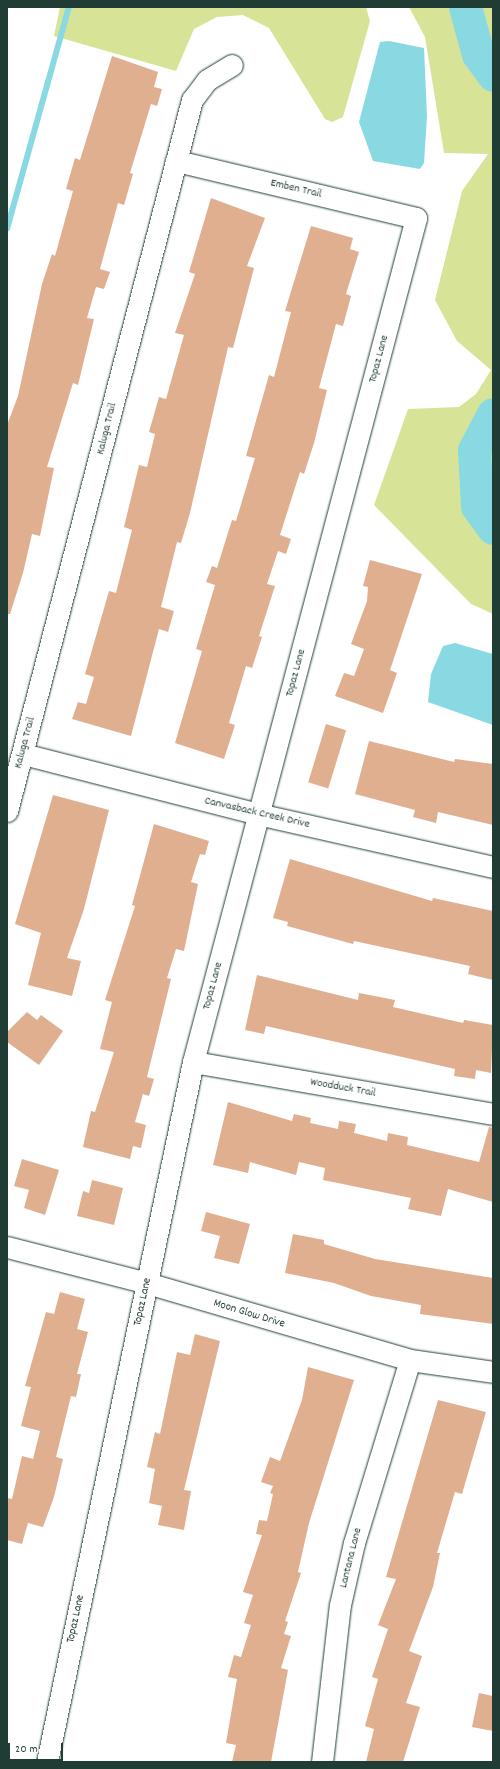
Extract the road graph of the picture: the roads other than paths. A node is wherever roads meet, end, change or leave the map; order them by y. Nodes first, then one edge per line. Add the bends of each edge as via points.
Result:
1 (232, 65) dead end
2 (176, 161) junction
3 (416, 218) joint
4 (23, 754) junction
5 (7, 811) edge
6 (258, 814) junction
7 (493, 867) edge
8 (193, 1062) junction
9 (493, 1114) edge
10 (7, 1247) edge
11 (147, 1283) junction
12 (410, 1360) junction
13 (493, 1372) edge
14 (46, 1762) edge
15 (322, 1762) edge

1 - 2 street, Kaluga Trail via 207,80 192,100
2 - 3 street, Emben Trail
2 - 4 street, Kaluga Trail
3 - 6 street, Topaz Lane
4 - 5 street, Kaluga Trail
4 - 6 street, Canvasback Creek Drive
6 - 7 street, Canvasback Creek Drive
6 - 8 street, Topaz Lane
8 - 9 street, Woodduck Trail
8 - 11 street, Topaz Lane
10 - 11 street, Moon Glow Drive
11 - 12 street, Moon Glow Drive
11 - 14 street, Topaz Lane
12 - 13 street, Moon Glow Drive
12 - 15 street, Lantana Lane via 354,1543 340,1605

